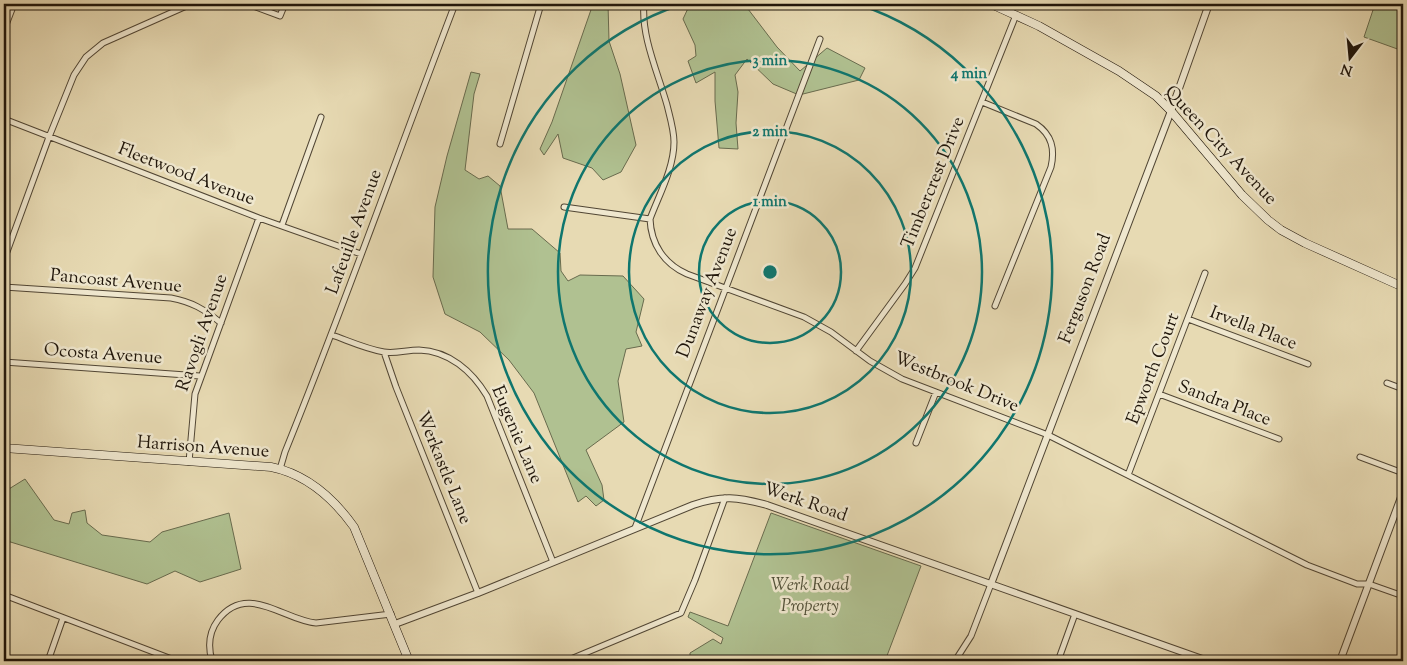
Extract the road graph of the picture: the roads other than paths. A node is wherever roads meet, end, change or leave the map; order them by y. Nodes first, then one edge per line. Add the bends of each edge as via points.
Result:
1 (14, 4) edge
2 (191, 4) edge
3 (248, 4) edge
4 (285, 4) edge
5 (455, 4) edge
6 (541, 4) edge
7 (644, 4) edge
8 (991, 4) edge
9 (1209, 4) edge
10 (1016, 15) junction
11 (4, 30) edge
12 (820, 39) dead end
13 (982, 102) junction
14 (1171, 111) junction
15 (321, 118) dead end
16 (4, 119) edge
17 (49, 137) junction
18 (500, 144) dead end
19 (564, 207) dead end
20 (259, 218) junction
21 (650, 219) junction
22 (282, 224) junction
23 (361, 254) junction
24 (4, 260) edge
25 (1205, 273) dead end
26 (4, 287) edge
27 (1403, 287) edge
28 (725, 288) junction
29 (995, 306) dead end
30 (1188, 318) junction
31 (221, 322) junction
32 (332, 335) junction
33 (856, 351) junction
34 (384, 352) junction
35 (4, 362) edge
36 (1308, 364) dead end
37 (200, 376) junction
38 (1388, 383) dead end
39 (1403, 389) edge
40 (936, 392) junction
41 (1159, 394) junction
42 (1048, 435) junction
43 (1279, 439) dead end
44 (916, 443) dead end
45 (4, 448) edge
46 (1360, 457) dead end
47 (188, 462) junction
48 (280, 469) junction
49 (1403, 473) edge
50 (1128, 475) junction
51 (1403, 492) edge
52 (725, 498) junction
53 (635, 528) junction
54 (553, 562) junction
55 (991, 584) junction
56 (1369, 584) junction
57 (478, 593) junction
58 (4, 595) edge
59 (1403, 596) edge
60 (390, 614) junction
61 (1075, 614) junction
62 (63, 618) junction
63 (395, 624) junction
64 (48, 661) edge
65 (177, 661) edge
66 (212, 661) edge
67 (409, 661) edge
68 (566, 661) edge
69 (955, 661) edge
70 (1058, 661) edge
71 (1208, 661) edge
72 (1340, 661) edge

1 - 11 street
2 - 17 street via 94,49 74,75
3 - 4 street via 280,16
5 - 23 street, Lafeuille Avenue
6 - 18 street
7 - 21 street via 645,32 670,114 674,142 670,168
8 - 10 main road, Queen City Avenue
9 - 14 street, Ferguson Road
10 - 13 street, Timbercrest Drive
10 - 14 main road, Queen City Avenue via 1119,71 1156,96
12 - 28 street, Dunaway Avenue
13 - 29 street via 1036,124 1047,133 1053,151 1051,167
13 - 33 street, Timbercrest Drive via 915,268
14 - 27 main road, Queen City Avenue via 1242,195 1268,220 1305,243
14 - 42 street, Ferguson Road
15 - 22 street
16 - 17 street, Fleetwood Avenue
17 - 20 street, Fleetwood Avenue
17 - 24 street
19 - 21 street
20 - 22 street, Fleetwood Avenue
20 - 31 street, Ravogli Avenue
21 - 28 street, Westbrook Drive via 660,252 670,265
22 - 23 street, Fleetwood Avenue
23 - 32 street, Lafeuille Avenue
25 - 30 street, Epworth Court
26 - 31 street, Pancoast Avenue via 171,298 188,301
28 - 33 street, Westbrook Drive via 804,317
28 - 53 street, Dunaway Avenue
30 - 36 street, Irvella Place
30 - 41 street, Epworth Court
31 - 37 street, Ravogli Avenue
32 - 34 street, Eugenie Lane
32 - 48 street, Lafeuille Avenue
33 - 40 street, Westbrook Drive via 890,373
34 - 54 street, Eugenie Lane via 417,350 438,354 457,362 475,378 487,396
34 - 57 street, Werkastle Lane
35 - 37 street, Ocosta Avenue
37 - 47 street, Ravogli Avenue via 192,406
38 - 39 street
40 - 42 street, Westbrook Drive
40 - 44 street
41 - 43 street, Sandra Place
41 - 50 street, Epworth Court
42 - 50 street, Westbrook Drive
42 - 55 street, Ferguson Road
45 - 47 main road, Harrison Avenue
46 - 49 street
47 - 48 main road, Harrison Avenue
48 - 60 main road, Harrison Avenue via 312,485 343,511 360,539
50 - 56 street, Westbrook Drive via 1308,564 1357,584
51 - 56 street
52 - 53 street, Werk Road via 693,505
52 - 55 street, Werk Road via 767,505
52 - 68 street via 681,612
53 - 54 street, Werk Road
54 - 57 street, Werk Road
55 - 61 street, Werk Road
55 - 69 street via 971,636
56 - 59 street, Westbrook Drive
56 - 72 street
57 - 63 street, Werk Road
58 - 62 street
60 - 63 main road, Harrison Avenue
60 - 66 street via 316,623 256,603 239,605 221,617 212,631
61 - 70 street
61 - 71 street, Werk Road
62 - 64 street
62 - 65 street
63 - 67 main road, Harrison Avenue

